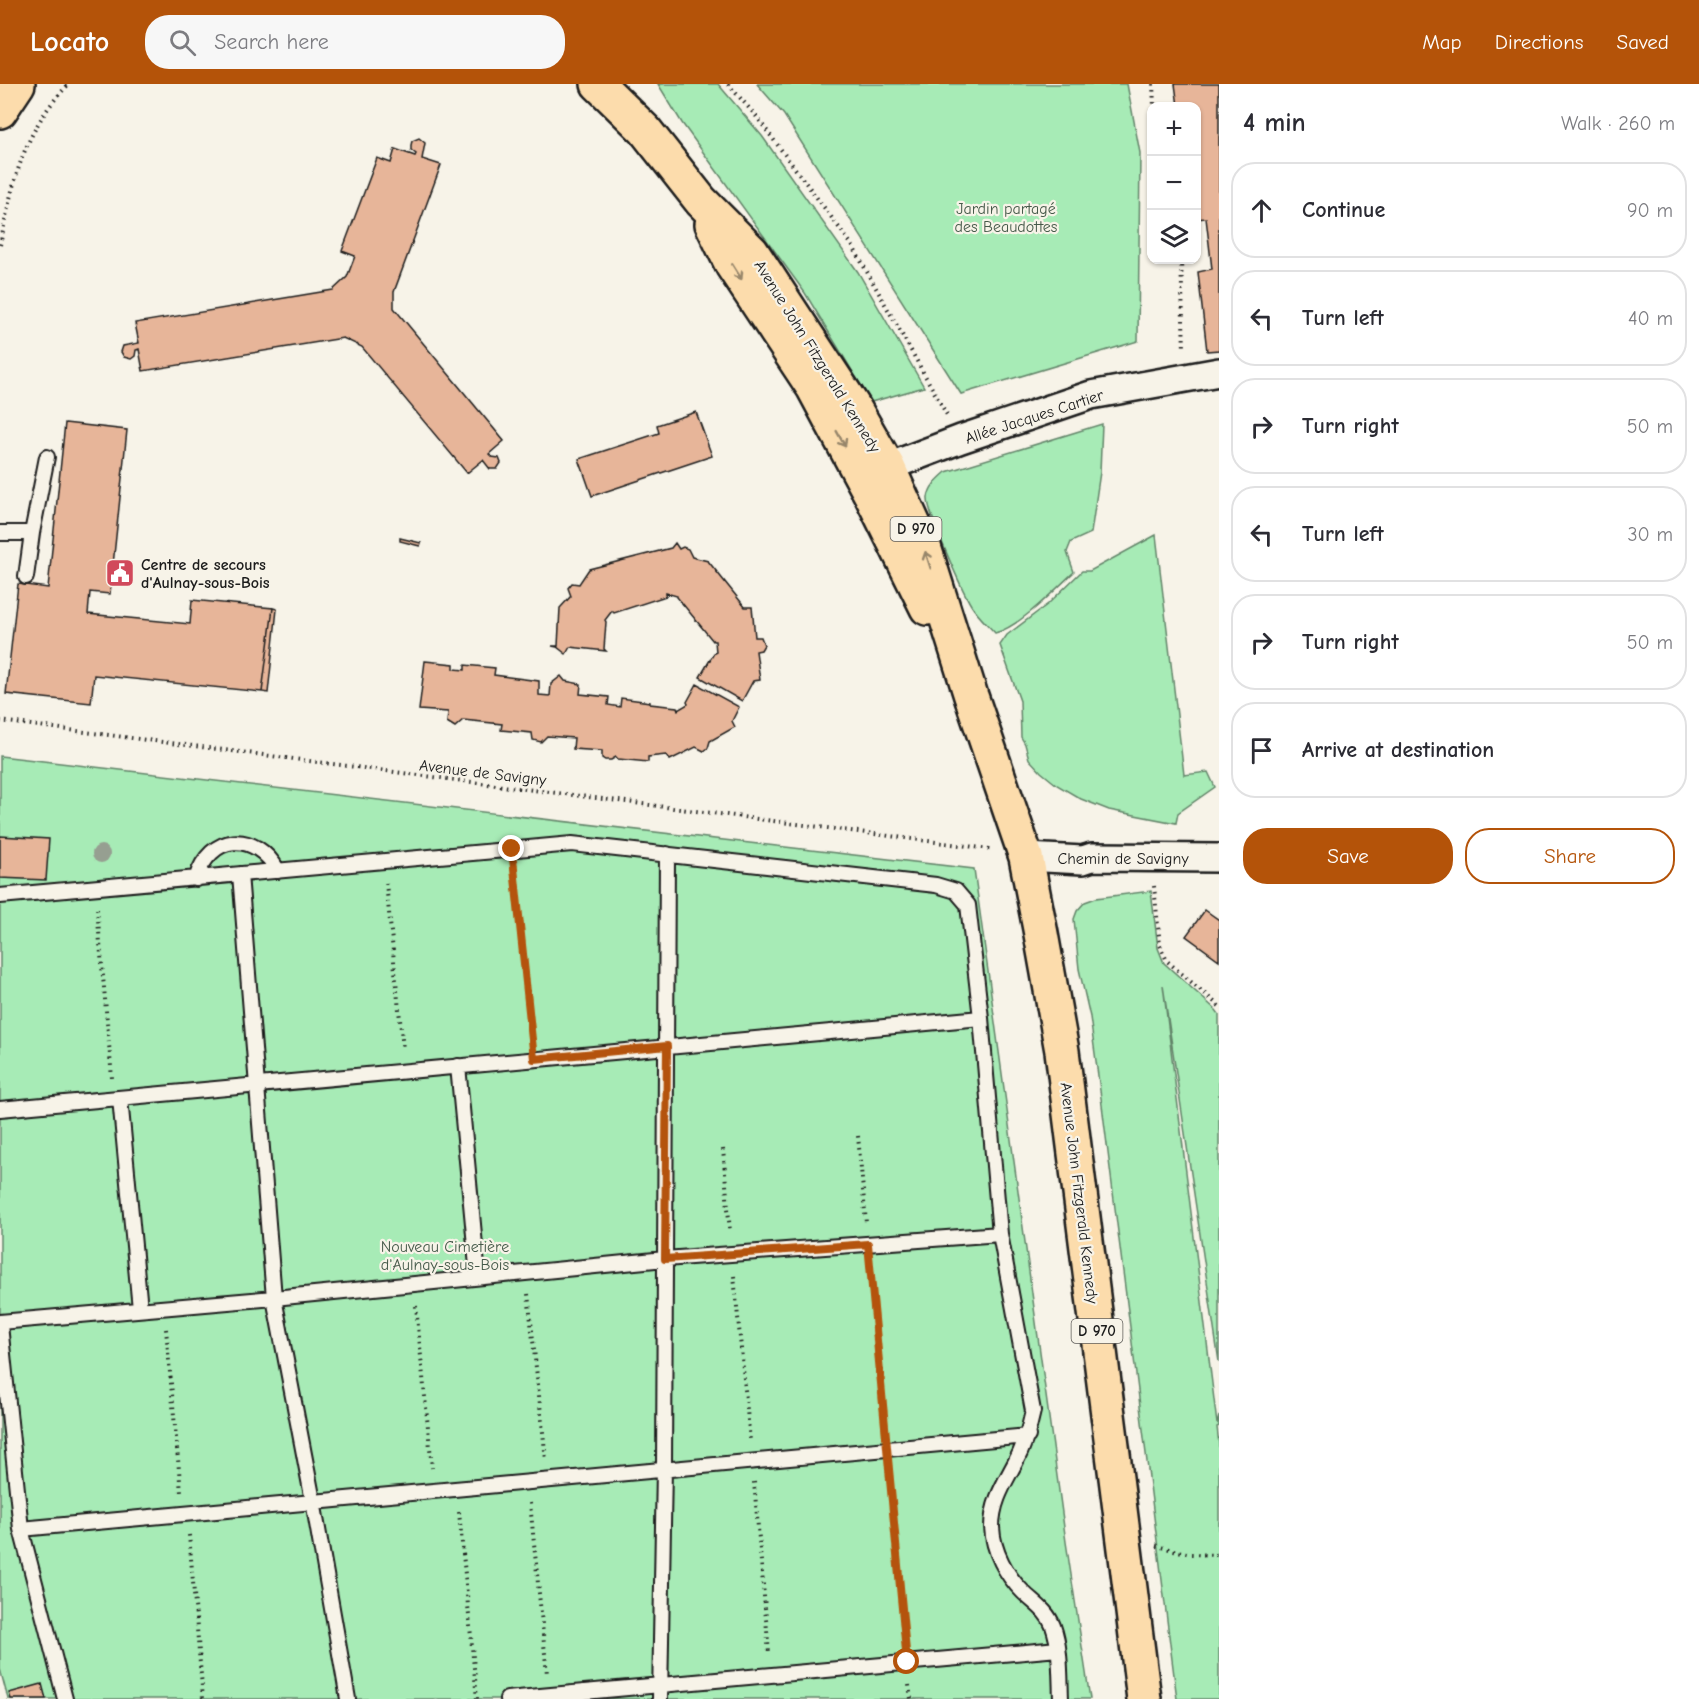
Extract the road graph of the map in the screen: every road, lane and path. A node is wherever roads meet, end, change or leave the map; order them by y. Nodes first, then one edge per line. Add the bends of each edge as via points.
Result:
1 (18, 84) edge
2 (69, 84) edge
3 (598, 84) edge
4 (619, 84) edge
5 (728, 84) edge
6 (1154, 84) edge
7 (1154, 102) edge
8 (0, 111) edge
9 (645, 130) junction
10 (701, 201) junction
11 (0, 245) edge
12 (1181, 264) edge
13 (1219, 372) edge
14 (1185, 378) junction
15 (961, 439) junction
16 (47, 457) dead end
17 (888, 467) junction
18 (0, 533) edge
19 (32, 533) junction
20 (26, 577) dead end
21 (971, 696) junction
22 (0, 721) edge
23 (963, 847) dead end
24 (512, 849) junction
25 (667, 854) junction
26 (1026, 857) junction
27 (1219, 858) edge
28 (384, 861) junction
29 (278, 871) junction
30 (240, 874) junction
31 (196, 879) junction
32 (1154, 885) dead end
33 (95, 888) junction
34 (0, 896) edge
35 (1219, 1006) edge
36 (981, 1018) junction
37 (667, 1046) junction
38 (534, 1059) junction
39 (458, 1066) junction
40 (405, 1071) junction
41 (257, 1085) junction
42 (117, 1098) junction
43 (0, 1109) edge
44 (858, 1136) dead end
45 (723, 1149) dead end
46 (1000, 1234) junction
47 (868, 1244) junction
48 (732, 1254) junction
49 (665, 1259) junction
50 (526, 1273) junction
51 (478, 1277) junction
52 (414, 1284) junction
53 (274, 1298) junction
54 (164, 1307) junction
55 (140, 1310) junction
56 (0, 1323) edge
57 (1028, 1436) junction
58 (887, 1448) junction
59 (752, 1460) junction
60 (664, 1468) junction
61 (548, 1479) junction
62 (528, 1481) junction
63 (457, 1488) junction
64 (434, 1490) junction
65 (314, 1501) junction
66 (185, 1513) junction
67 (21, 1529) junction
68 (1150, 1543) dead end
69 (1219, 1555) edge
70 (1058, 1648) junction
71 (907, 1662) junction
72 (771, 1675) junction
73 (660, 1692) edge
74 (549, 1695) junction
75 (65, 1699) edge
76 (203, 1699) edge
77 (348, 1699) edge
78 (477, 1699) edge
79 (507, 1699) edge
80 (910, 1699) edge
81 (1061, 1699) edge
82 (1144, 1699) edge

1 - 8 main road
2 - 11 path via 39,120 21,156
3 - 9 main road, Avenue John Fitzgerald Kennedy / D 970
4 - 9 main road, Avenue John Fitzgerald Kennedy / D 970
5 - 15 path via 852,245
6 - 7 path
9 - 10 main road, Avenue John Fitzgerald Kennedy / D 970
10 - 17 main road, Avenue John Fitzgerald Kennedy / D 970 via 752,252 833,373
10 -> 21 main road, Avenue John Fitzgerald Kennedy / D 970 via 732,265 822,405
12 - 14 path
13 - 14 street, Allée Jacques Cartier
14 - 15 street, Allée Jacques Cartier via 1091,395
15 - 17 street, Allée Jacques Cartier
16 - 19 lane
21 -> 17 main road, Avenue John Fitzgerald Kennedy / D 970 via 924,547
18 - 19 lane
19 - 20 lane
21 - 26 main road, Avenue John Fitzgerald Kennedy / D 970
22 - 23 path, Avenue de Savigny
24 - 25 lane via 572,844
24 - 28 lane
24 - 38 path
25 - 36 lane via 936,885 956,891 968,905
25 - 37 lane
26 - 27 street, Chemin de Savigny
26 - 82 main road, Avenue John Fitzgerald Kennedy / D 970 via 1062,1052
28 - 29 lane
28 - 40 path
29 - 30 lane
29 - 31 lane via 254,846 229,842 217,846 205,859
30 - 31 lane
30 - 41 lane
31 - 33 lane
32 - 35 path via 1160,945 1167,961
33 - 34 lane
33 - 42 path
36 - 37 lane
36 - 46 lane
37 - 38 lane
37 - 49 lane
38 - 39 lane
39 - 40 lane
39 - 51 lane
40 - 41 lane
41 - 42 lane
41 - 53 lane
42 - 43 lane
42 - 55 lane
44 - 47 path
45 - 48 path
46 - 47 lane
46 - 57 lane via 1033,1412
47 - 48 lane
47 - 58 path
48 - 49 lane
48 - 59 path
49 - 50 lane
49 - 60 lane
50 - 51 lane
50 - 61 path
51 - 52 lane
52 - 53 lane
52 - 64 path
53 - 54 lane
53 - 65 lane
54 - 55 lane
54 - 66 path
55 - 56 lane
56 - 67 lane
57 - 58 lane
57 - 70 lane via 1004,1481 992,1527 996,1553 1023,1593 1042,1608 1053,1626
58 - 59 lane
58 - 71 path
59 - 60 lane
59 - 72 path
60 - 61 lane
60 - 73 lane
61 - 62 lane
62 - 63 lane
62 - 74 path
63 - 64 lane
63 - 78 path
64 - 65 lane
65 - 66 lane
65 - 77 lane
66 - 67 lane
66 - 76 path
67 - 75 lane
68 - 69 path via 1191,1554
70 - 71 lane
70 - 81 lane
71 - 72 lane
71 - 80 path
72 - 73 lane
73 - 74 lane
74 - 79 lane

